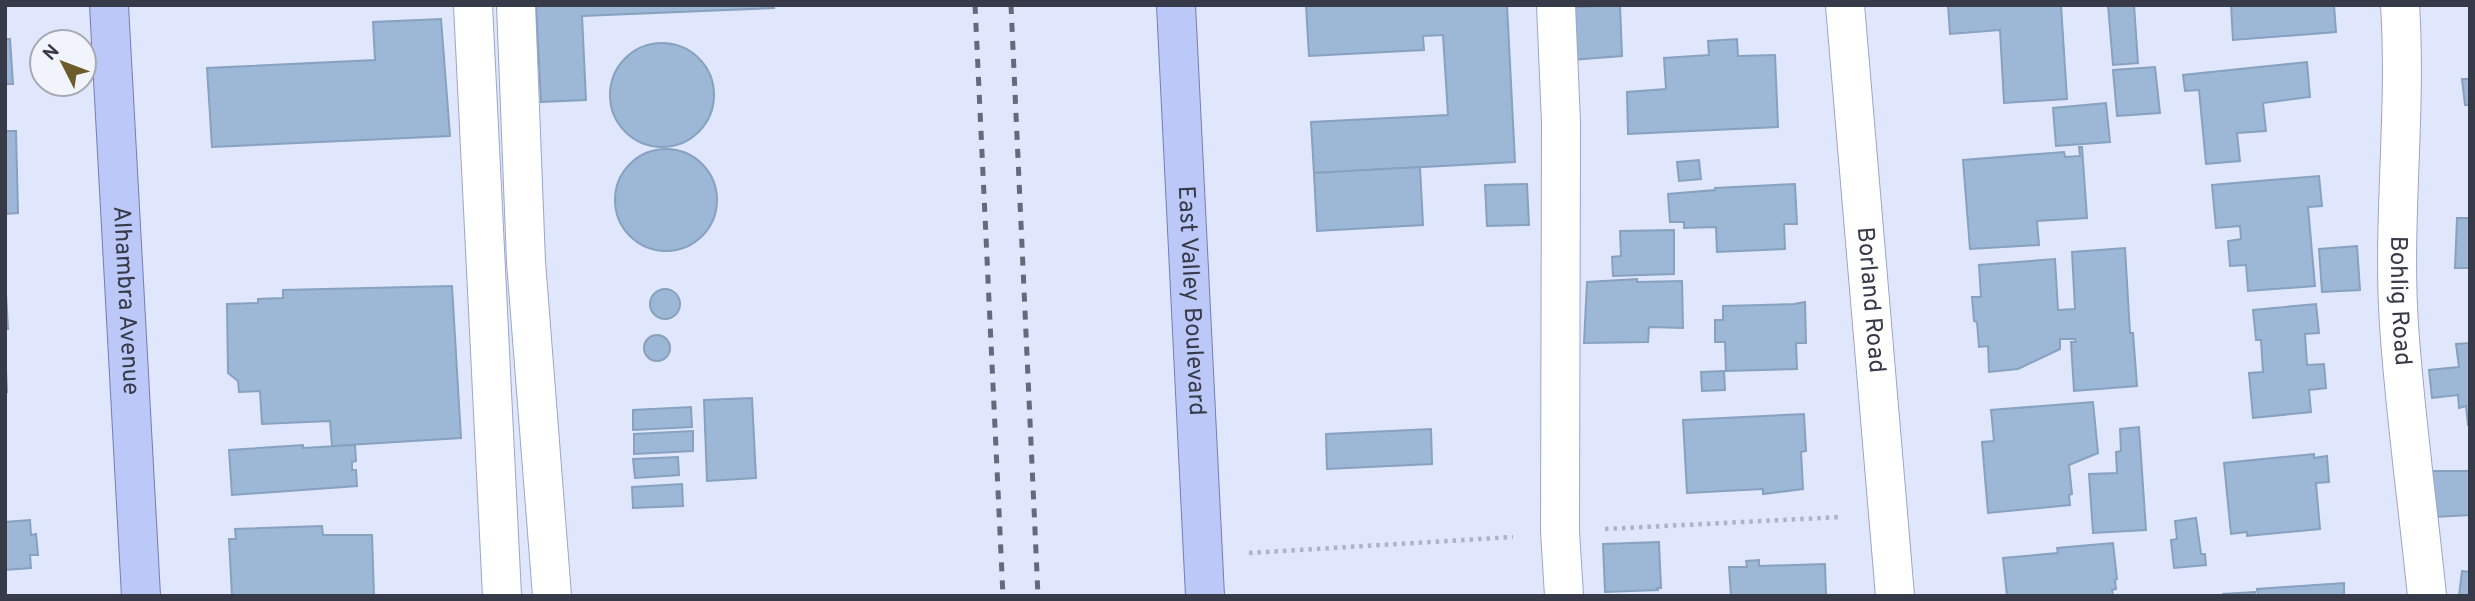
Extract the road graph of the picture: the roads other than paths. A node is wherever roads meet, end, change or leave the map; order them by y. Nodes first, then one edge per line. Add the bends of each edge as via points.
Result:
1 (109, 5) edge
2 (473, 5) edge
3 (516, 5) edge
4 (1176, 5) edge
5 (1556, 5) edge
6 (1845, 5) edge
7 (2400, 5) edge
8 (141, 596) edge
9 (502, 596) edge
10 (552, 596) edge
11 (1205, 596) edge
12 (1564, 596) edge
13 (1895, 596) edge
14 (2427, 596) edge

1 - 8 main road, Alhambra Avenue
2 - 9 street
3 - 10 street via 526,262
4 - 11 main road, East Valley Boulevard
5 - 12 street
6 - 13 street, Borland Road
7 - 14 street, Bohlig Road via 2399,324

